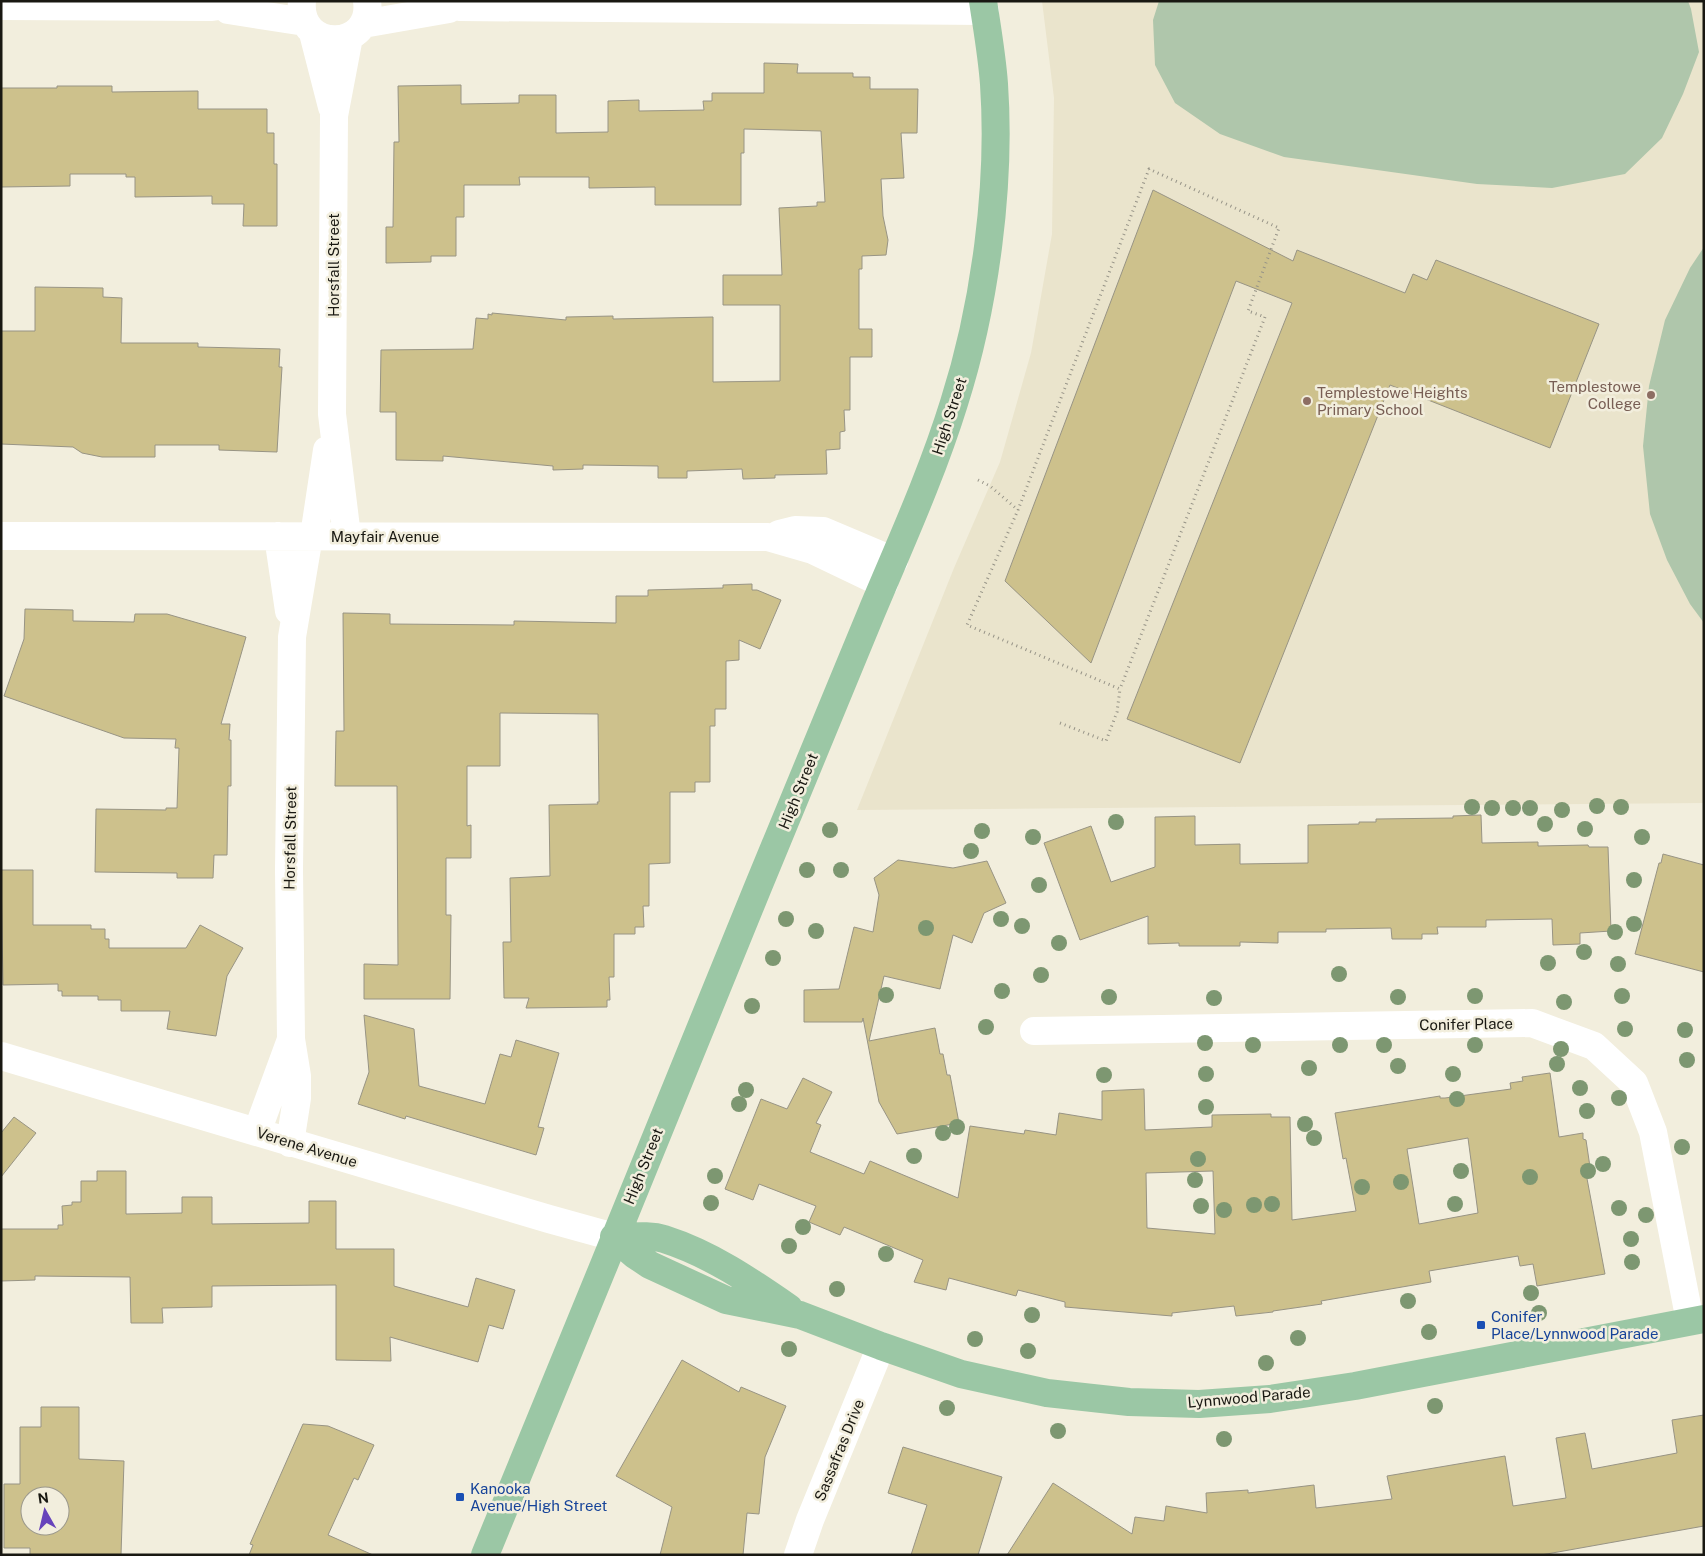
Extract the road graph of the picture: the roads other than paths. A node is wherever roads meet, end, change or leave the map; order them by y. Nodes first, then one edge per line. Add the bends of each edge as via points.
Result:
1 (253, 1) edge
2 (424, 1) edge
3 (558, 5) edge
4 (1, 6) edge
5 (984, 6) edge
6 (212, 7) junction
7 (460, 7) junction
8 (307, 19) edge
9 (359, 21) edge
10 (334, 116) junction
11 (332, 414) junction
12 (1, 536) edge
13 (278, 536) junction
14 (311, 536) junction
15 (347, 536) junction
16 (889, 572) junction
17 (292, 637) junction
18 (1034, 1030) dead end
19 (291, 1039) junction
20 (1, 1056) edge
21 (257, 1132) junction
22 (290, 1143) junction
23 (614, 1236) junction
24 (1697, 1320) edge
25 (881, 1346) junction
26 (485, 1555) edge
27 (798, 1555) edge

1 - 6 street
2 - 7 street
3 - 5 street
3 - 7 street
4 - 6 street
5 - 16 main road, High Street via 994,86 994,169 987,252 968,355 954,403 916,510
6 - 8 street
7 - 9 street
8 - 9 street via 320,37 329,40 340,40
8 - 10 street, Horsfall Street
9 - 10 street, Horsfall Street
10 - 11 street, Horsfall Street
11 - 14 street, Horsfall Street
11 - 15 street, Horsfall Street
12 - 13 street, Mayfair Avenue
13 - 14 street, Mayfair Avenue
13 - 17 street, Horsfall Street
14 - 15 street, Mayfair Avenue
14 - 17 street, Horsfall Street
15 - 16 street, Mayfair Avenue via 768,537
16 - 23 main road, High Street
17 - 19 street, Horsfall Street
18 - 24 street, Conifer Place via 1532,1023 1594,1046 1634,1083 1653,1132
19 - 21 street, Horsfall Street
19 - 22 street, Horsfall Street via 297,1098
20 - 21 street, Verene Avenue
21 - 22 street, Verene Avenue
22 - 23 street, Verene Avenue
23 - 25 main road, Lynnwood Parade via 650,1266 726,1300 800,1315
23 - 26 main road, High Street
24 - 25 main road, Lynnwood Parade via 1355,1386 1270,1399 1199,1404 1129,1402 1046,1393 962,1374
25 - 27 street, Sassafras Drive

